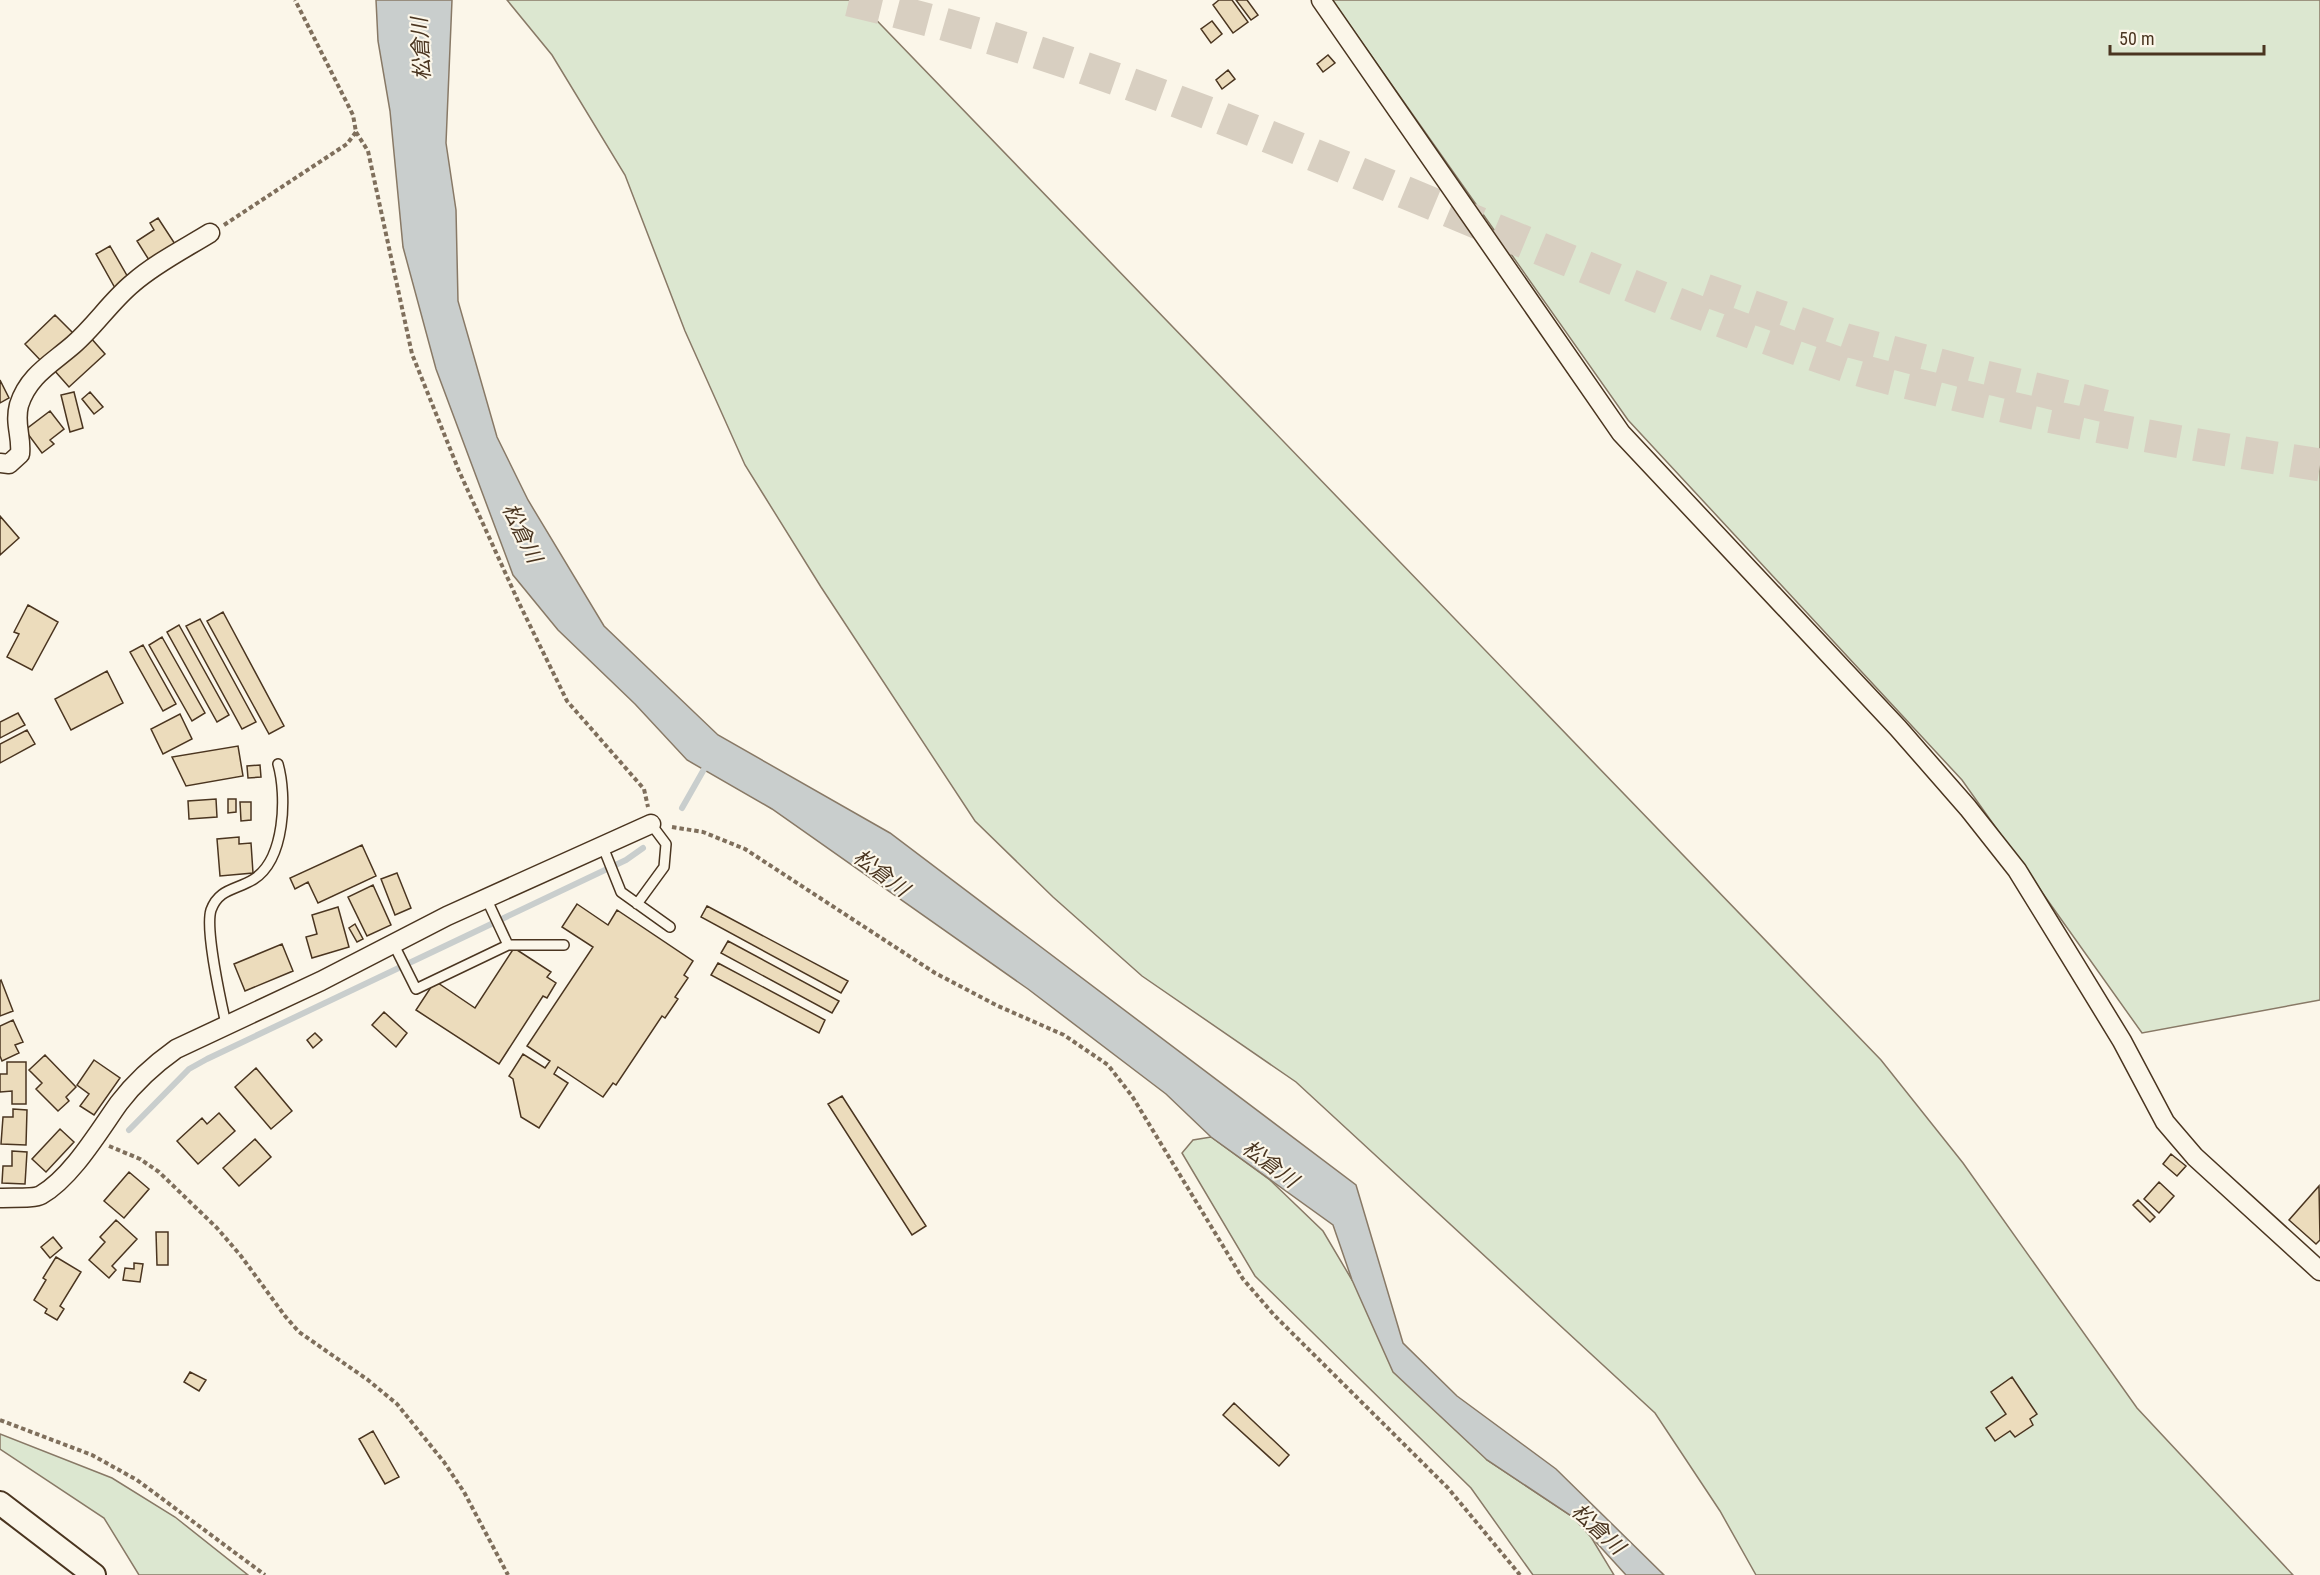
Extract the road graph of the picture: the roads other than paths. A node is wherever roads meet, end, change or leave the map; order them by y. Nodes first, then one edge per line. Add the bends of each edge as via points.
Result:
1 (1321, 0) edge
2 (210, 233) road end
3 (0, 463) edge
4 (278, 764) dead end
5 (651, 824) joint
6 (605, 854) junction
7 (637, 904) junction
8 (489, 905) junction
9 (670, 927) dead end
10 (508, 945) junction
11 (564, 945) dead end
12 (395, 949) junction
13 (226, 1024) junction
14 (0, 1197) edge
15 (2320, 1271) edge
16 (0, 1503) edge
17 (94, 1575) edge

1 - 15 street via 1621,433 1968,808 2017,870 2122,1041 2165,1122 2195,1157
2 - 3 street via 132,283 80,338 39,371 16,419 20,454 9,464
4 - 13 lane via 283,801 273,853 261,874 219,897 209,918
5 - 6 street
5 - 7 lane via 666,844 664,867
6 - 7 lane via 621,892
6 - 8 street
7 - 9 lane
8 - 10 lane
8 - 12 street
10 - 11 lane
10 - 12 lane via 416,989
12 - 13 street
13 - 14 street via 160,1060 130,1088 95,1140 40,1196
16 - 17 street

